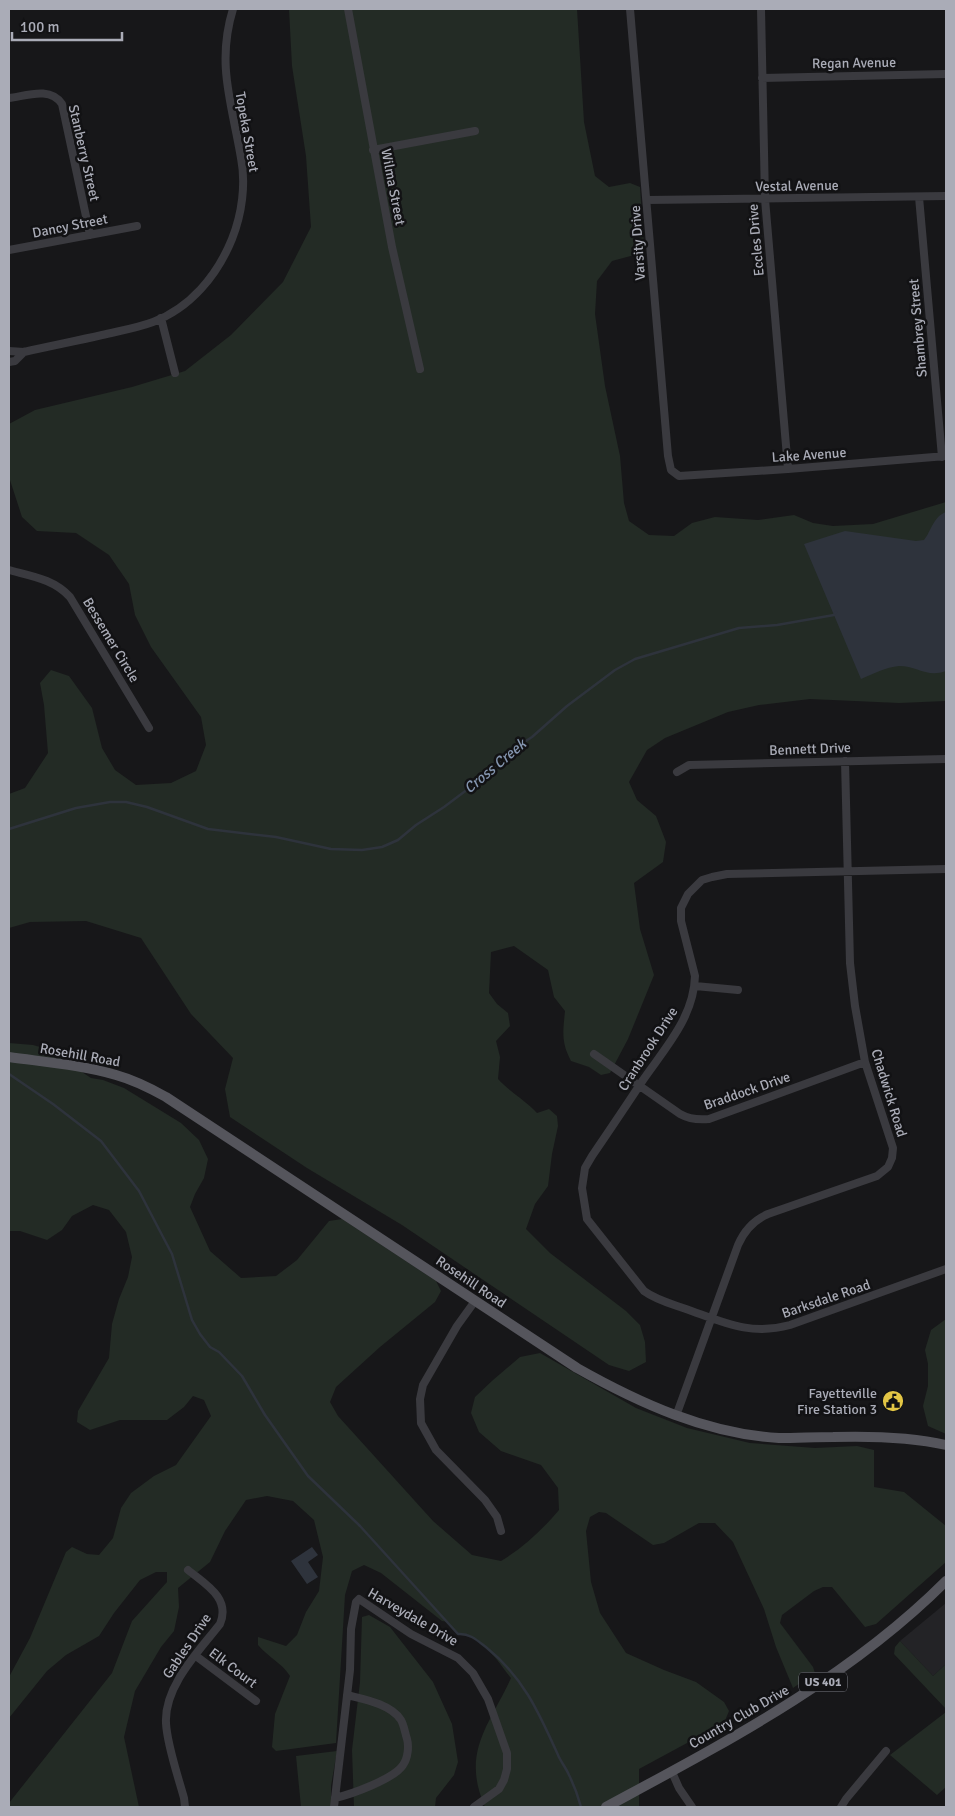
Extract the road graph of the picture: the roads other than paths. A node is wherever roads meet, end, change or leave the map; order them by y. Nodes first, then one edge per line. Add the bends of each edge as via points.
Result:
1 (233, 9) edge
2 (348, 9) edge
3 (630, 9) edge
4 (761, 9) edge
5 (946, 74) edge
6 (762, 78) junction
7 (9, 98) edge
8 (475, 131) dead end
9 (373, 150) junction
10 (946, 196) edge
11 (919, 197) junction
12 (766, 199) junction
13 (647, 200) junction
14 (136, 226) dead end
15 (90, 235) junction
16 (9, 250) edge
17 (161, 318) junction
18 (9, 351) edge
19 (24, 352) junction
20 (9, 362) edge
21 (420, 370) dead end
22 (175, 373) dead end
23 (944, 457) edge
24 (788, 469) junction
25 (675, 474) joint
26 (9, 570) edge
27 (149, 728) dead end
28 (946, 759) edge
29 (845, 761) junction
30 (677, 772) dead end
31 (946, 870) edge
32 (847, 872) junction
33 (695, 986) junction
34 (738, 990) dead end
35 (594, 1054) dead end
36 (9, 1057) edge
37 (865, 1062) junction
38 (640, 1086) junction
39 (946, 1269) edge
40 (475, 1301) junction
41 (711, 1318) junction
42 (676, 1416) junction
43 (946, 1445) edge
44 (501, 1531) dead end
45 (188, 1570) dead end
46 (946, 1581) edge
47 (196, 1656) junction
48 (347, 1695) junction
49 (256, 1701) dead end
50 (886, 1751) dead end
51 (672, 1772) junction
52 (335, 1798) junction
53 (185, 1807) edge
54 (334, 1807) edge
55 (474, 1807) edge
56 (606, 1807) edge
57 (692, 1807) edge
58 (842, 1807) edge

1 - 17 street, Topeka Street via 225,73 242,169 243,189 238,219 228,248 213,274 193,297
2 - 9 street, Wilma Street
3 - 13 street, Varsity Drive
4 - 6 street, Eccles Drive
5 - 6 street, Regan Avenue
6 - 12 street, Eccles Drive
7 - 15 street, Stanberry Street via 46,93 62,104
8 - 9 street
9 - 21 street, Wilma Street
10 - 11 street, Vestal Avenue
11 - 12 street, Vestal Avenue
11 - 23 street, Shambrey Street
12 - 13 street, Vestal Avenue
12 - 24 street, Eccles Drive
13 - 25 street, Varsity Drive via 668,456
14 - 15 street, Dancy Street
15 - 16 street, Dancy Street
17 - 19 street, Topeka Street via 137,327
17 - 22 street
18 - 19 street
19 - 20 street
23 - 24 street, Lake Avenue
24 - 25 street, Lake Avenue
26 - 27 street, Bessemer Circle via 46,580 70,597
28 - 29 street, Bennett Drive
29 - 30 street, Bennett Drive via 689,765
29 - 32 street, Chadwick Road
31 - 32 street, Cranbrook Drive
32 - 33 street, Cranbrook Drive via 726,874 702,880 688,894 680,913 694,967
32 - 37 street, Chadwick Road via 850,963
33 - 34 street
33 - 38 street, Cranbrook Drive via 681,1026
35 - 38 street, Braddock Drive
36 - 40 main road, Rosehill Road via 112,1074 160,1094
37 - 38 street, Braddock Drive via 704,1119 684,1116
37 - 41 street, Chadwick Road via 893,1148 888,1167 876,1176 755,1221 742,1236
38 - 41 street, Cranbrook Drive via 585,1168 582,1193 587,1219 644,1291
39 - 41 street, Barksdale Road via 780,1328 745,1328
40 - 42 main road, Rosehill Road via 596,1379
40 - 44 street via 423,1386 421,1423 436,1450 485,1500 497,1517
41 - 42 street, Chadwick Road
42 - 43 main road, Rosehill Road via 748,1435 778,1438 834,1436
45 - 47 street, Gables Drive via 216,1594 223,1608 220,1624
46 - 51 main road, Country Club Drive / US 401 via 890,1631 813,1689 752,1728
47 - 49 street, Elk Court
47 - 53 street, Gables Drive via 175,1685 166,1714 167,1734
48 - 52 street, Harveydale Drive
48 - 52 street via 376,1702 401,1720 408,1753 403,1765 389,1776 352,1794
48 - 55 street, Harveydale Drive via 351,1629 357,1600 411,1634 458,1658 473,1673 488,1698 507,1753 507,1768 499,1789
50 - 58 street
51 - 56 main road, Country Club Drive / US 401
51 - 57 street
52 - 54 street, Harveydale Drive

